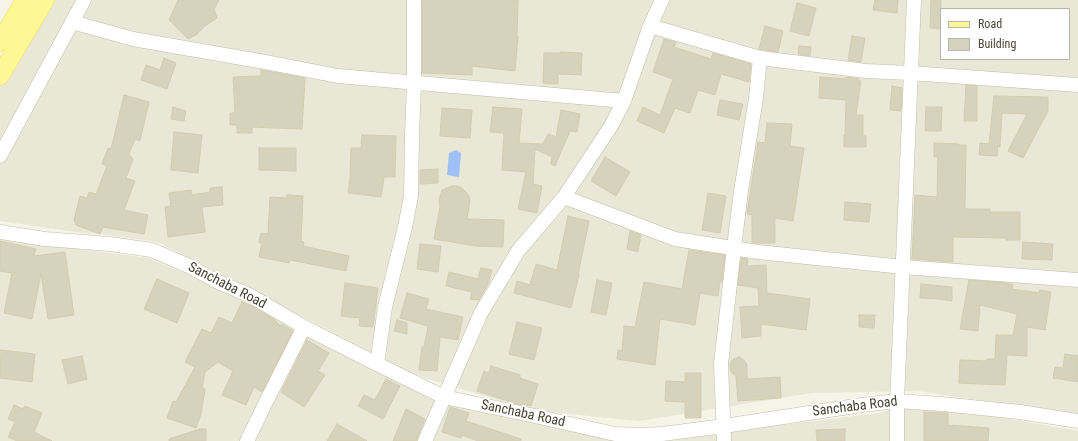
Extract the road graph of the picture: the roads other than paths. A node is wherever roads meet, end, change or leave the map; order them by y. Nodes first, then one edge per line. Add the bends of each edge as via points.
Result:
1 (25, 0) edge
2 (45, 0) edge
3 (84, 0) edge
4 (414, 0) edge
5 (662, 0) edge
6 (914, 0) edge
7 (72, 22) junction
8 (650, 26) junction
9 (0, 42) edge
10 (760, 58) junction
11 (910, 73) junction
12 (0, 76) edge
13 (414, 82) junction
14 (1078, 85) edge
15 (624, 101) junction
16 (0, 156) edge
17 (564, 197) junction
18 (0, 232) edge
19 (734, 248) junction
20 (903, 267) junction
21 (1078, 280) edge
22 (304, 328) junction
23 (376, 364) junction
24 (444, 397) junction
25 (897, 401) junction
26 (1078, 421) edge
27 (724, 426) junction
28 (247, 441) edge
29 (425, 441) edge
30 (724, 441) edge
31 (897, 441) edge

1 - 9 main road
2 - 12 main road
3 - 7 street
4 - 13 street
5 - 8 street
6 - 11 street
7 - 13 street via 133,40 338,76
7 - 16 street
8 - 10 street
8 - 15 street
10 - 11 street via 866,71
10 - 19 street
11 - 14 street
11 - 20 street
13 - 15 street
13 - 23 street via 411,196 385,308
15 - 17 street via 611,126
17 - 19 street via 675,239
17 - 24 street via 518,251 497,286 481,313
18 - 22 street, Sanchaba Road via 152,250 251,296
19 - 20 street
19 - 27 street via 722,364
20 - 21 street
20 - 25 street
22 - 23 street, Sanchaba Road
22 - 28 street
23 - 24 street, Sanchaba Road
24 - 27 street, Sanchaba Road via 615,434 662,434
24 - 29 street
25 - 26 street, Sanchaba Road via 1020,412
25 - 27 street, Sanchaba Road
25 - 31 street
27 - 30 street

